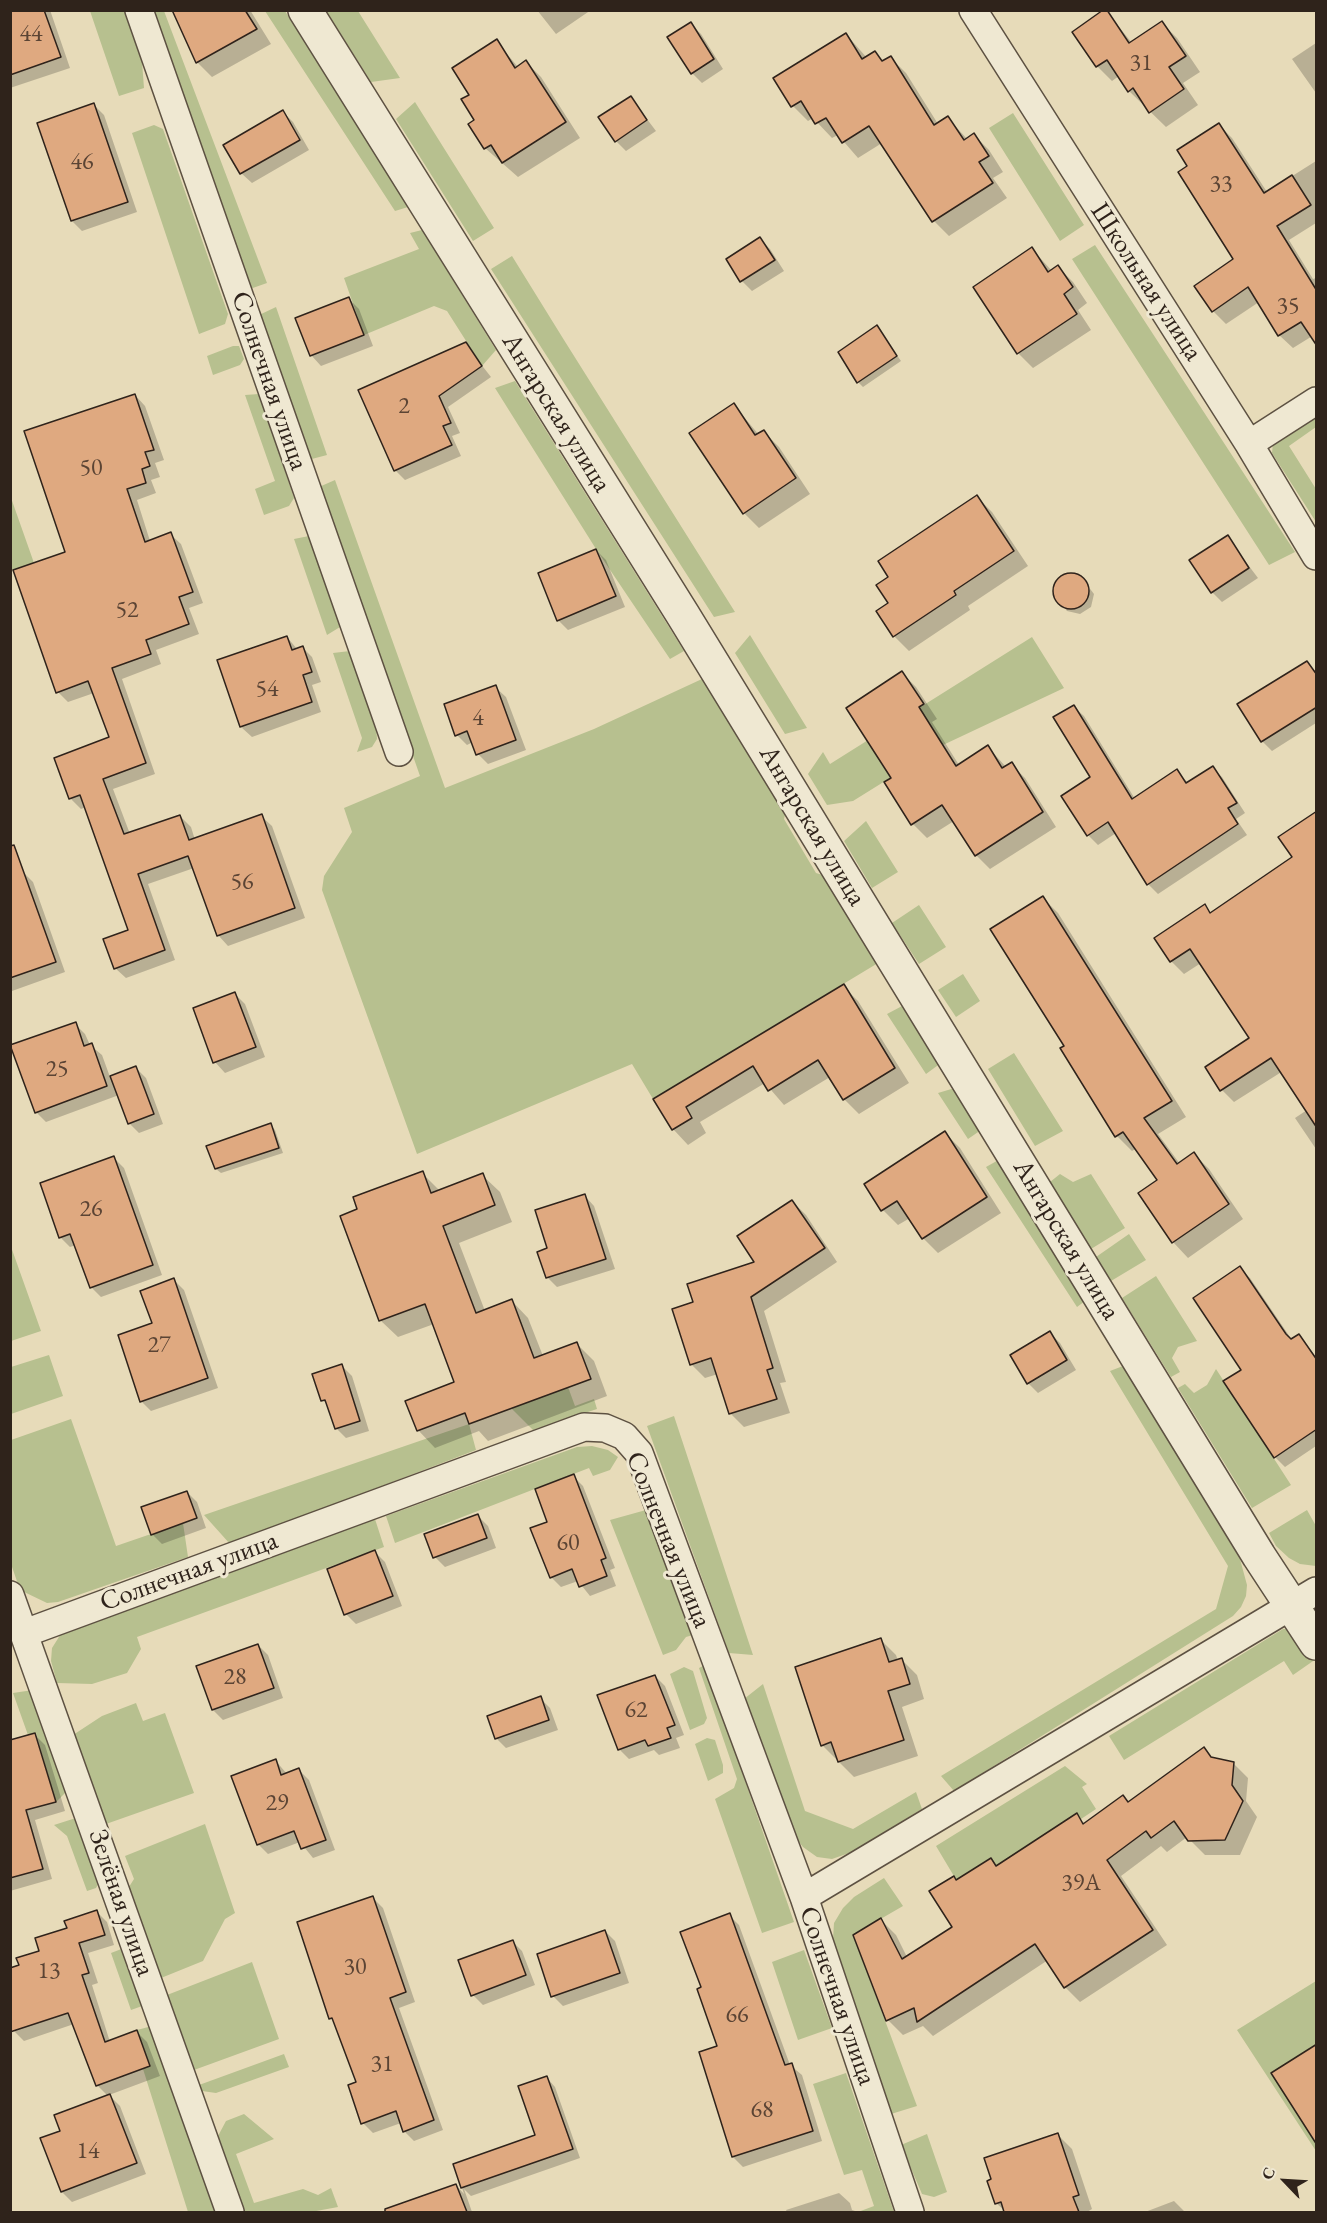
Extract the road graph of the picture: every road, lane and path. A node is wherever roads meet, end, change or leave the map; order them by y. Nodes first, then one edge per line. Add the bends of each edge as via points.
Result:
1 (139, 10) edge
2 (304, 10) edge
3 (973, 10) edge
4 (1317, 401) edge
5 (1250, 444) junction
6 (1317, 556) edge
7 (399, 752) dead end
8 (10, 1595) edge
9 (1304, 1599) edge
10 (25, 1633) junction
11 (1317, 1643) edge
12 (804, 1897) junction
13 (230, 2212) edge
14 (910, 2212) edge

1 - 7 street, Солнечная улица
2 - 9 street, Ангарская улица
3 - 5 street, Школьная улица
4 - 5 street
5 - 6 street, Школьная улица
8 - 10 street, Зелёная улица
9 - 11 street, Ангарская улица
9 - 12 street
10 - 12 street, Солнечная улица via 584,1427 605,1428 624,1436 639,1453
10 - 13 street, Зелёная улица
12 - 14 street, Солнечная улица

